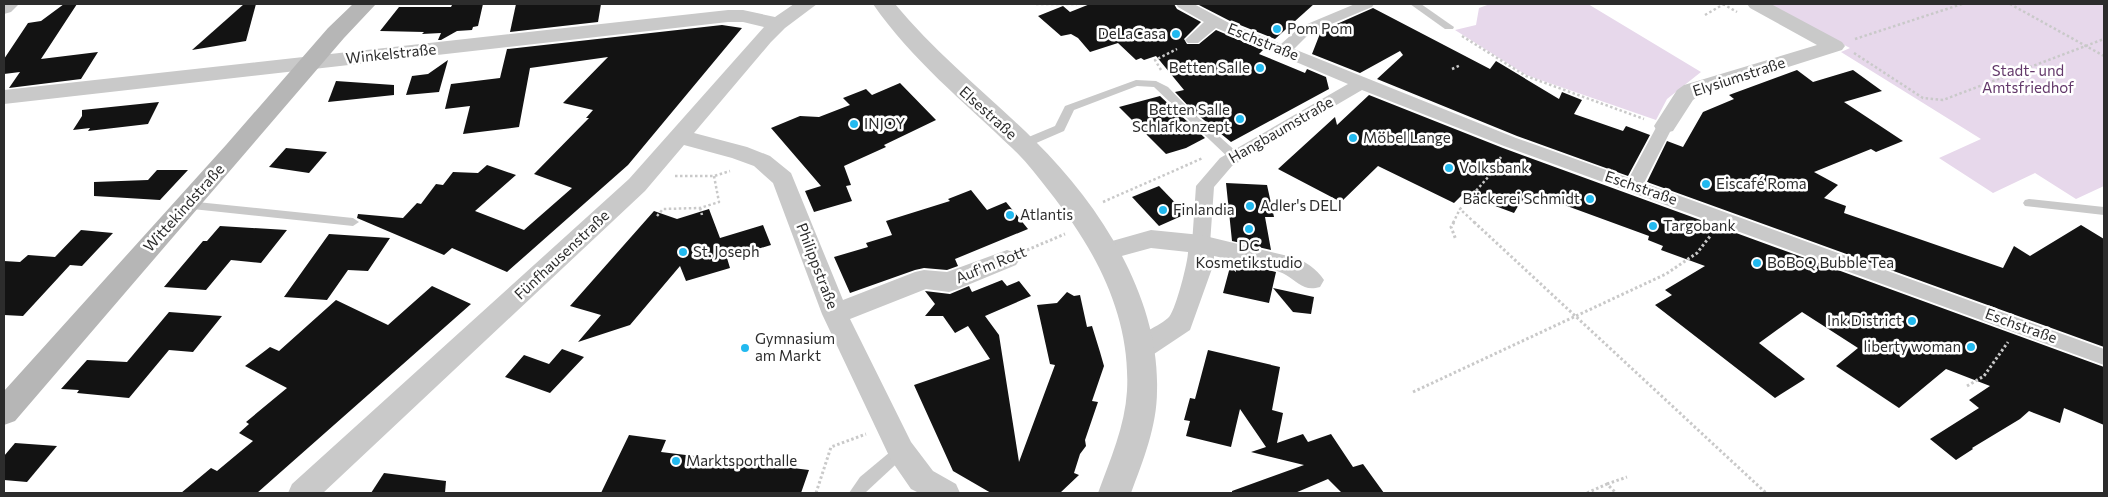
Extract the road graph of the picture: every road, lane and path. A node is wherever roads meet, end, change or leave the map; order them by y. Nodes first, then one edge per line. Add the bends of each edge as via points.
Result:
1 (9, 4) edge
2 (364, 4) edge
3 (807, 4) edge
4 (884, 4) edge
5 (1036, 4) edge
6 (1077, 4) edge
7 (1184, 4) edge
8 (1367, 4) edge
9 (1415, 4) edge
10 (1724, 4) edge
11 (1756, 4) edge
12 (1962, 4) edge
13 (2010, 4) edge
14 (4, 8) edge
15 (1705, 15) dead end
16 (1214, 21) junction
17 (778, 24) junction
18 (1449, 27) joint
19 (2104, 39) edge
20 (1193, 40) joint
21 (1838, 45) junction
22 (2086, 46) junction
23 (1284, 50) junction
24 (2104, 56) edge
25 (312, 63) junction
26 (1461, 65) dead end
27 (1452, 69) dead end
28 (1361, 83) junction
29 (1156, 84) junction
30 (4, 97) edge
31 (1665, 126) junction
32 (680, 137) junction
33 (1023, 144) junction
34 (1507, 147) junction
35 (1231, 154) junction
36 (762, 161) junction
37 (647, 175) junction
38 (714, 176) junction
39 (1633, 186) junction
40 (2029, 203) dead end
41 (187, 205) junction
42 (700, 208) junction
43 (1460, 209) junction
44 (2104, 211) edge
45 (702, 215) dead end
46 (657, 216) dead end
47 (1084, 218) junction
48 (354, 222) dead end
49 (1718, 222) junction
50 (1456, 240) dead end
51 (1202, 244) junction
52 (1106, 251) junction
53 (1007, 259) joint
54 (1311, 280) dead end
55 (835, 314) junction
56 (1575, 317) junction
57 (2015, 331) junction
58 (1141, 349) junction
59 (2104, 357) edge
60 (1967, 386) dead end
61 (1414, 392) dead end
62 (4, 412) edge
63 (888, 427) junction
64 (901, 451) junction
65 (1627, 477) dead end
66 (1608, 484) junction
67 (303, 493) edge
68 (816, 493) edge
69 (856, 493) edge
70 (945, 493) edge
71 (1115, 493) edge
72 (1587, 493) edge
73 (1616, 493) edge
74 (1766, 493) edge

1 - 14 street
2 - 25 main road, Wittekindstraße
3 - 17 street, Fünfhausenstraße
4 - 33 street, Elsestraße via 929,59
5 - 6 path
7 - 16 street, Eschstraße
8 - 23 street via 1305,30
9 - 18 lane
10 - 15 path
11 - 21 street
12 - 21 path
13 - 22 path
16 - 20 street
16 - 23 street, Eschstraße
17 - 25 street, Winkelstraße via 728,16
17 - 32 street, Fünfhausenstraße
18 - 31 path via 1526,76
19 - 22 path
20 - 29 path via 1155,60 1162,71
21 - 22 path via 1923,98 1943,100
21 - 31 street, Elysiumstraße via 1692,90 1685,95
22 - 24 path
23 - 28 street, Eschstraße
25 - 30 street, Winkelstraße
25 - 41 main road, Wittekindstraße
26 - 27 path
28 - 34 street, Eschstraße
28 - 35 street, Hangbaumstraße
29 - 33 lane via 1136,83 1069,108 1060,128
29 - 35 lane
31 - 39 street, Elysiumstraße
32 - 36 street, Philippstraße
32 - 37 street, Fünfhausenstraße
33 - 47 street, Elsestraße
34 - 39 street, Eschstraße
34 - 43 path via 1489,176
35 - 47 path, Auf'm Rott via 1220,151
35 - 51 street, Hangbaumstraße via 1206,186
36 - 38 path
36 - 55 street, Philippstraße via 783,178
37 - 38 path
37 - 67 street, Fünfhausenstraße
38 - 42 path via 719,202
39 - 49 street, Eschstraße
40 - 44 lane
41 - 48 lane
41 - 62 main road, Wittekindstraße
42 - 45 path
42 - 46 path via 663,209
43 - 50 path via 1451,227
43 - 56 path
47 - 52 street
47 - 53 path, Auf'm Rott
49 - 56 path via 1704,246 1679,266
49 - 57 street, Eschstraße
51 - 52 street via 1151,239
51 - 54 street via 1292,266
51 - 58 street, Hangbaumstraße via 1201,263 1181,322
52 - 58 street via 1128,296
53 - 55 street, Auf'm Rott via 949,282 924,280
55 - 63 street, Philippstraße
56 - 61 path
56 - 74 path
57 - 59 street, Eschstraße
57 - 60 path via 1984,376
58 - 71 street via 1142,392 1133,441
63 - 64 street, Philippstraße
63 - 68 path via 831,447
64 - 69 lane
64 - 70 street, Philippstraße via 922,480
65 - 66 path
66 - 72 path
66 - 73 path

